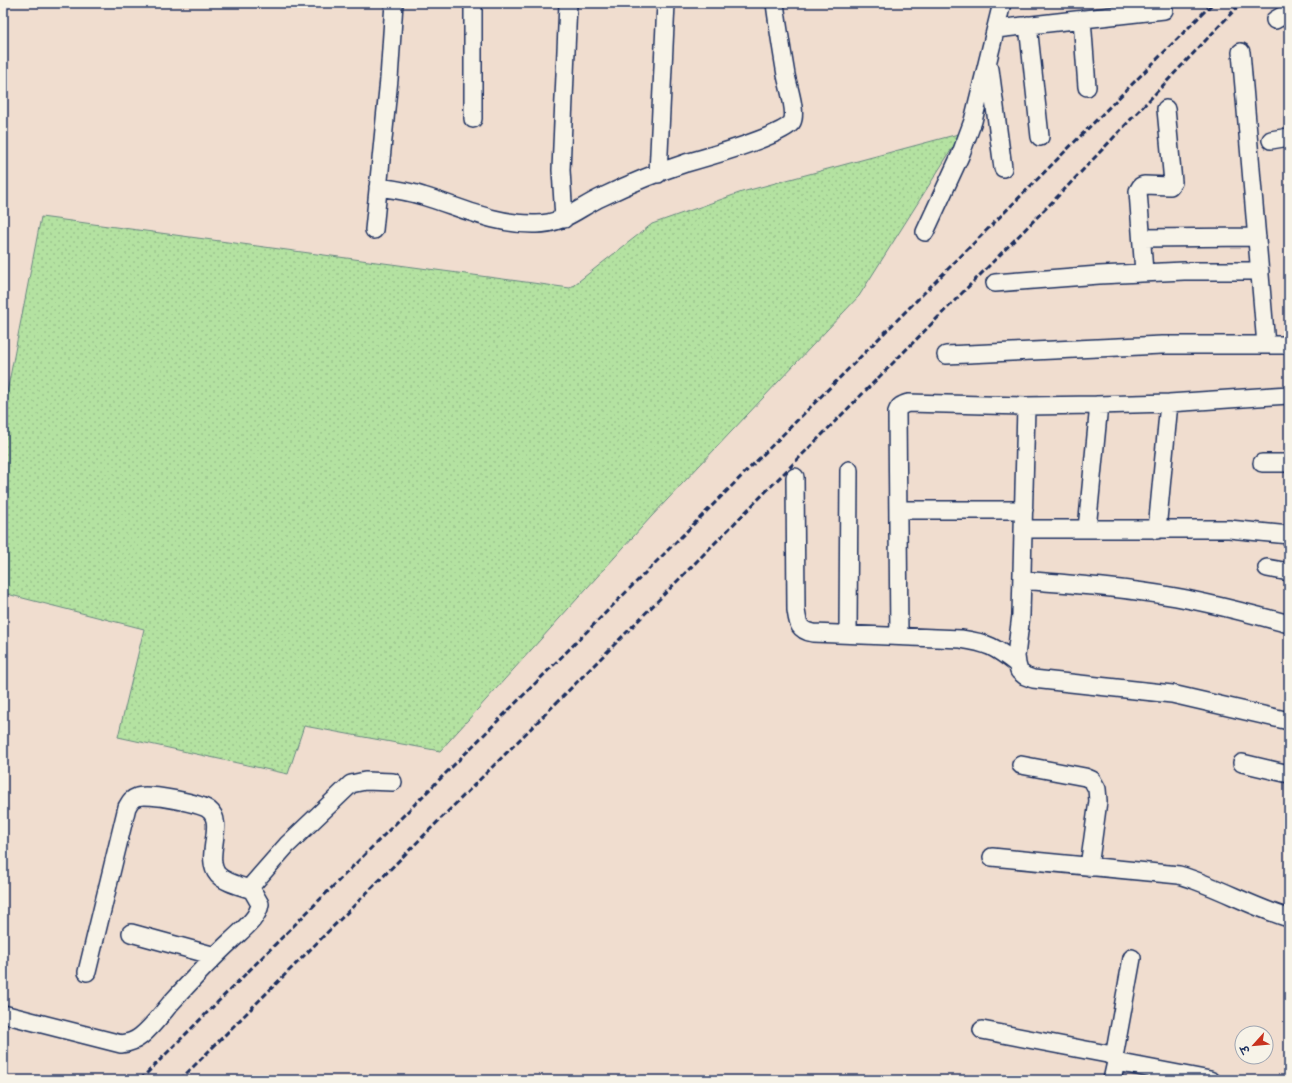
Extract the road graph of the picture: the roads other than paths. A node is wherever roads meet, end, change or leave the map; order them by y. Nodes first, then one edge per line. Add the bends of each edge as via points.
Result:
1 (394, 3) edge
2 (473, 3) edge
3 (568, 3) edge
4 (666, 3) edge
5 (775, 3) edge
6 (1002, 3) edge
7 (1164, 10) dead end
8 (1082, 19) junction
9 (1028, 25) junction
10 (996, 29) junction
11 (1241, 52) dead end
12 (988, 61) junction
13 (1087, 87) dead end
14 (1166, 109) dead end
15 (473, 119) dead end
16 (1040, 137) dead end
17 (1289, 137) edge
18 (1271, 140) dead end
19 (1003, 168) dead end
20 (658, 174) junction
21 (378, 187) junction
22 (564, 219) junction
23 (374, 230) dead end
24 (925, 232) dead end
25 (1257, 237) junction
26 (1142, 238) junction
27 (1260, 271) junction
28 (1144, 272) junction
29 (995, 283) dead end
30 (1266, 345) junction
31 (1289, 345) edge
32 (946, 355) dead end
33 (1289, 396) edge
34 (1169, 403) junction
35 (1097, 405) junction
36 (1026, 406) junction
37 (1262, 463) dead end
38 (1289, 463) edge
39 (850, 470) dead end
40 (795, 477) dead end
41 (898, 510) junction
42 (1024, 510) junction
43 (1023, 529) junction
44 (1087, 529) junction
45 (1156, 530) junction
46 (1289, 535) edge
47 (1267, 568) dead end
48 (1289, 572) edge
49 (1022, 580) junction
50 (1289, 624) edge
51 (848, 634) junction
52 (899, 636) junction
53 (1017, 664) junction
54 (1289, 722) edge
55 (1242, 763) dead end
56 (1021, 765) dead end
57 (1289, 774) edge
58 (393, 782) dead end
59 (992, 857) dead end
60 (1089, 867) junction
61 (252, 890) junction
62 (1289, 918) edge
63 (131, 932) dead end
64 (215, 956) junction
65 (1132, 958) dead end
66 (87, 972) dead end
67 (3, 1014) edge
68 (982, 1030) dead end
69 (1115, 1059) junction
70 (1112, 1080) edge
71 (1210, 1080) edge

1 - 21 street
2 - 15 street
3 - 22 street via 561,170
4 - 20 street
5 - 20 street via 794,115 792,123 763,138
6 - 10 street
7 - 8 street
8 - 9 street
8 - 13 street
9 - 10 street
9 - 16 street
10 - 12 street
11 - 25 street
12 - 19 street
12 - 24 street via 960,156
14 - 26 street via 1173,182 1170,186 1144,185 1139,188
17 - 18 street
20 - 22 street via 603,196
21 - 22 street via 423,196 503,222 537,224
21 - 23 street
25 - 26 street
25 - 27 street
26 - 28 street
27 - 28 street
27 - 30 street
28 - 29 street
30 - 31 street
30 - 32 street via 1162,345
33 - 34 street
34 - 35 street
34 - 45 street
35 - 36 street
35 - 44 street
36 - 41 street via 902,404 897,412
36 - 42 street
37 - 38 street
39 - 51 street
40 - 51 street via 798,622 807,632
41 - 42 street
41 - 52 street
42 - 43 street
43 - 44 street
43 - 49 street
44 - 45 street
45 - 46 street via 1229,529
47 - 48 street
49 - 50 street via 1176,597
49 - 53 street
51 - 52 street
52 - 53 street via 982,642 998,649
53 - 54 street via 1019,671 1033,679 1172,694
55 - 57 street
56 - 60 street via 1092,780 1097,789 1098,801
58 - 61 street via 357,782 346,788 262,872 252,885
59 - 60 street
60 - 62 street via 1198,880
61 - 64 street via 260,904 257,913
61 - 66 street via 224,880 217,874 213,865 216,824 209,810 181,801 138,796 131,800 127,807
63 - 64 street
64 - 67 street via 141,1036 129,1043 121,1044
65 - 69 street
68 - 69 street via 1099,1052
69 - 70 street
69 - 71 street

